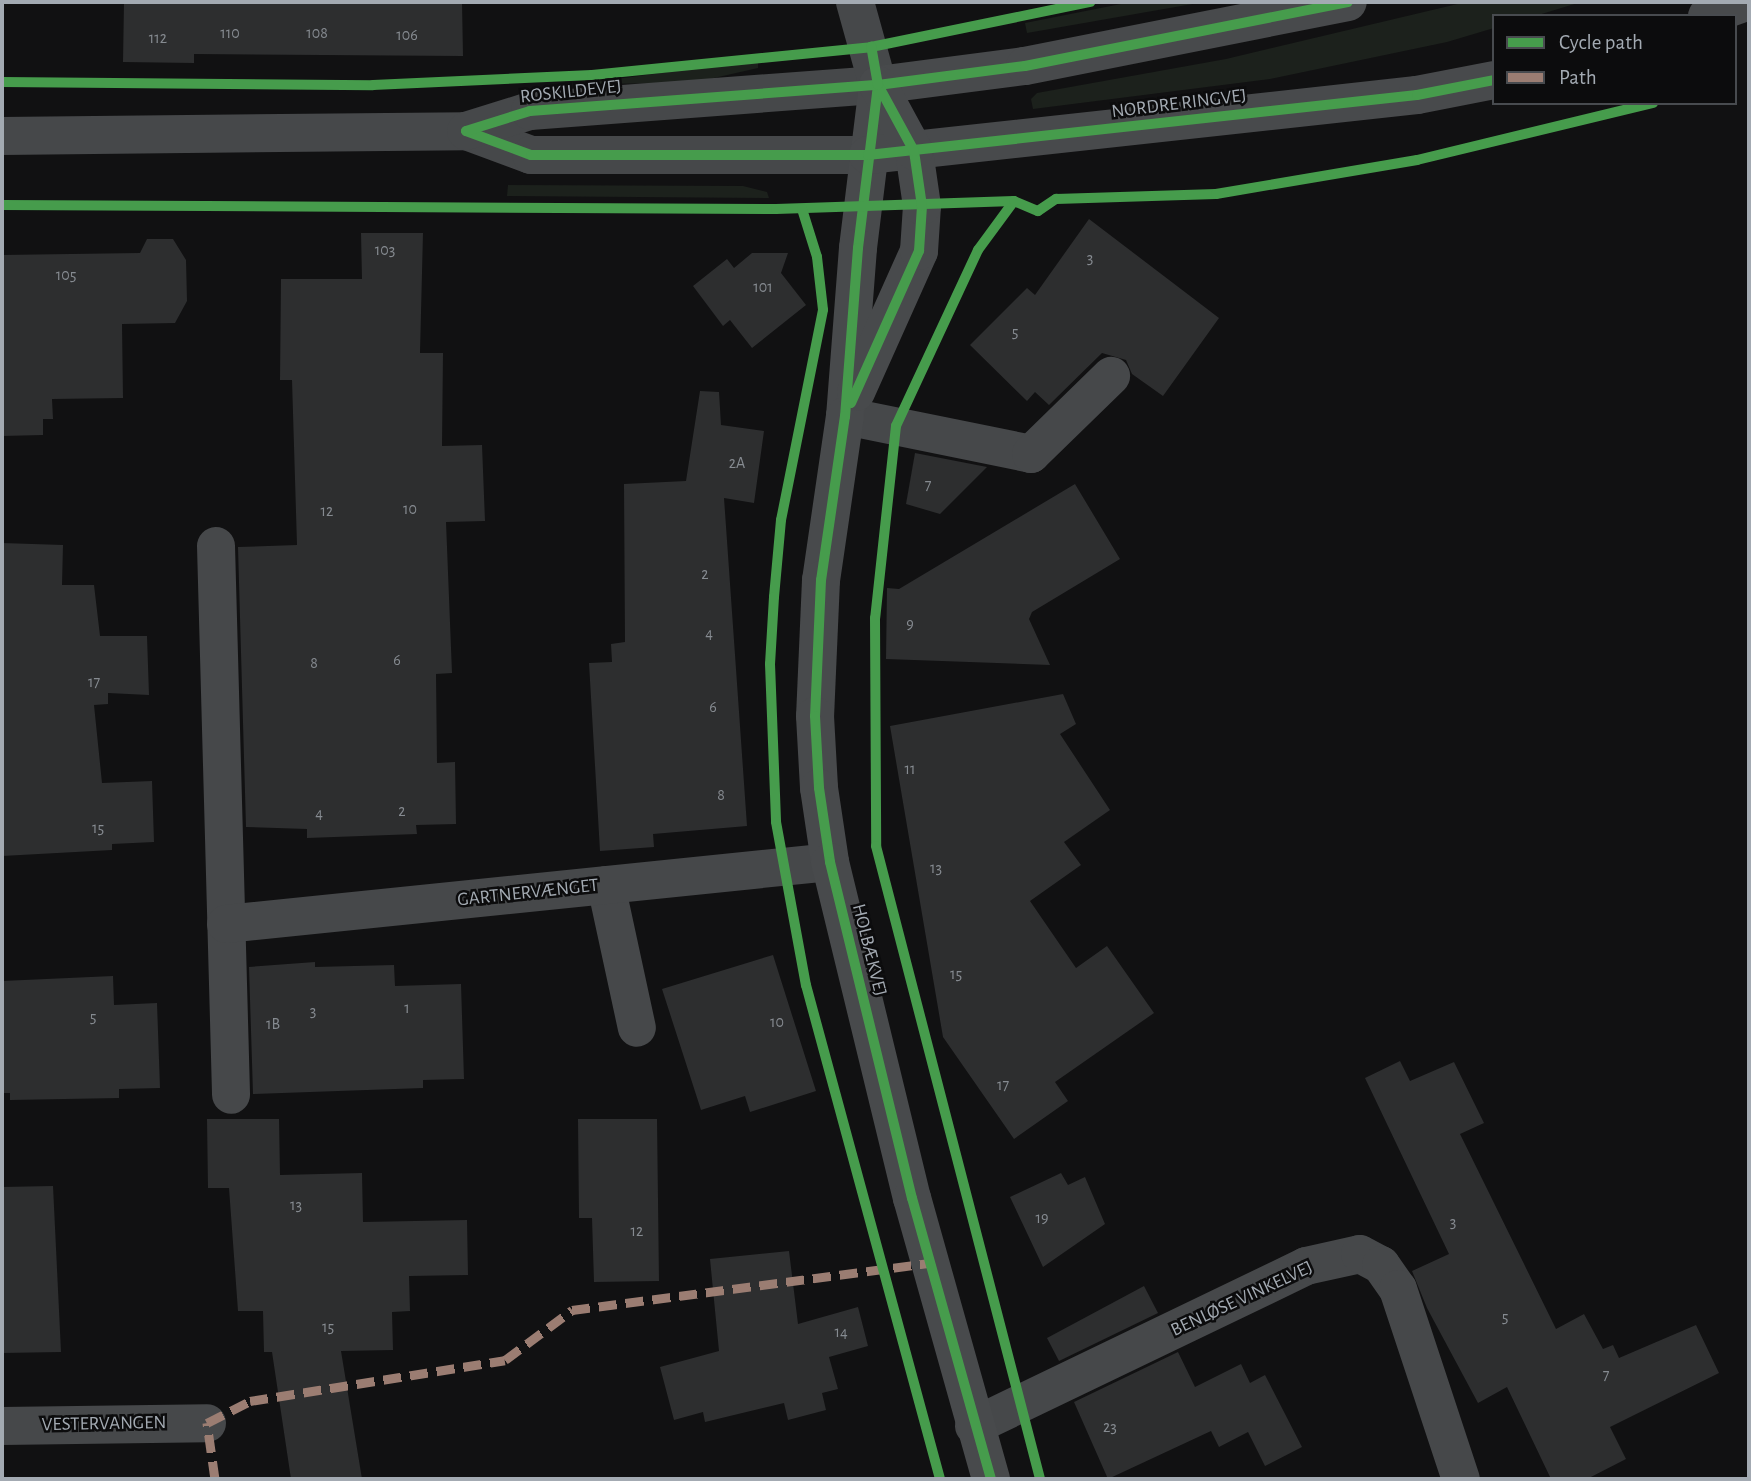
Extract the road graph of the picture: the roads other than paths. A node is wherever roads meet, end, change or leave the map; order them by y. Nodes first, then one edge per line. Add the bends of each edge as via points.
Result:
1 (855, 2) edge
2 (1348, 2) edge
3 (1746, 2) edge
4 (1713, 14) edge
5 (1492, 80) edge
6 (878, 85) junction
7 (466, 131) junction
8 (2, 136) edge
9 (914, 151) junction
10 (868, 155) junction
11 (1111, 376) dead end
12 (845, 416) junction
13 (216, 546) dead end
14 (830, 862) junction
15 (606, 885) junction
16 (226, 925) junction
17 (637, 1028) dead end
18 (231, 1096) dead end
19 (206, 1423) dead end
20 (2, 1426) edge
21 (974, 1426) junction
22 (990, 1479) edge
23 (1461, 1479) edge

1 - 6 street
2 - 6 main road via 1025,66
3 - 4 main road
5 - 9 main road, NORDRE RINGVEJ via 1417,96
6 - 7 street, ROSKILDEVEJ via 530,111
6 - 9 main road, HOLBÆKVEJ
6 - 10 main road, HOLBÆKVEJ
7 - 8 street, ROSKILDEVEJ
7 - 10 street, ROSKILDEVEJ via 531,155
9 - 10 main road, NORDRE RINGVEJ
9 - 12 main road, HOLBÆKVEJ via 922,206 919,251
10 - 12 main road, HOLBÆKVEJ
11 - 12 street via 1031,454
12 - 14 main road, HOLBÆKVEJ via 815,646 815,728
13 - 16 street
14 - 15 street, GARTNERVÆNGET
14 - 21 main road, HOLBÆKVEJ via 912,1199
15 - 16 street, GARTNERVÆNGET
15 - 17 street
16 - 18 street
19 - 20 street, VESTERVANGEN
21 - 22 main road, HOLBÆKVEJ
21 - 23 street, BENLØSE VINKELVEJ via 1306,1266 1360,1254 1381,1265 1398,1289

